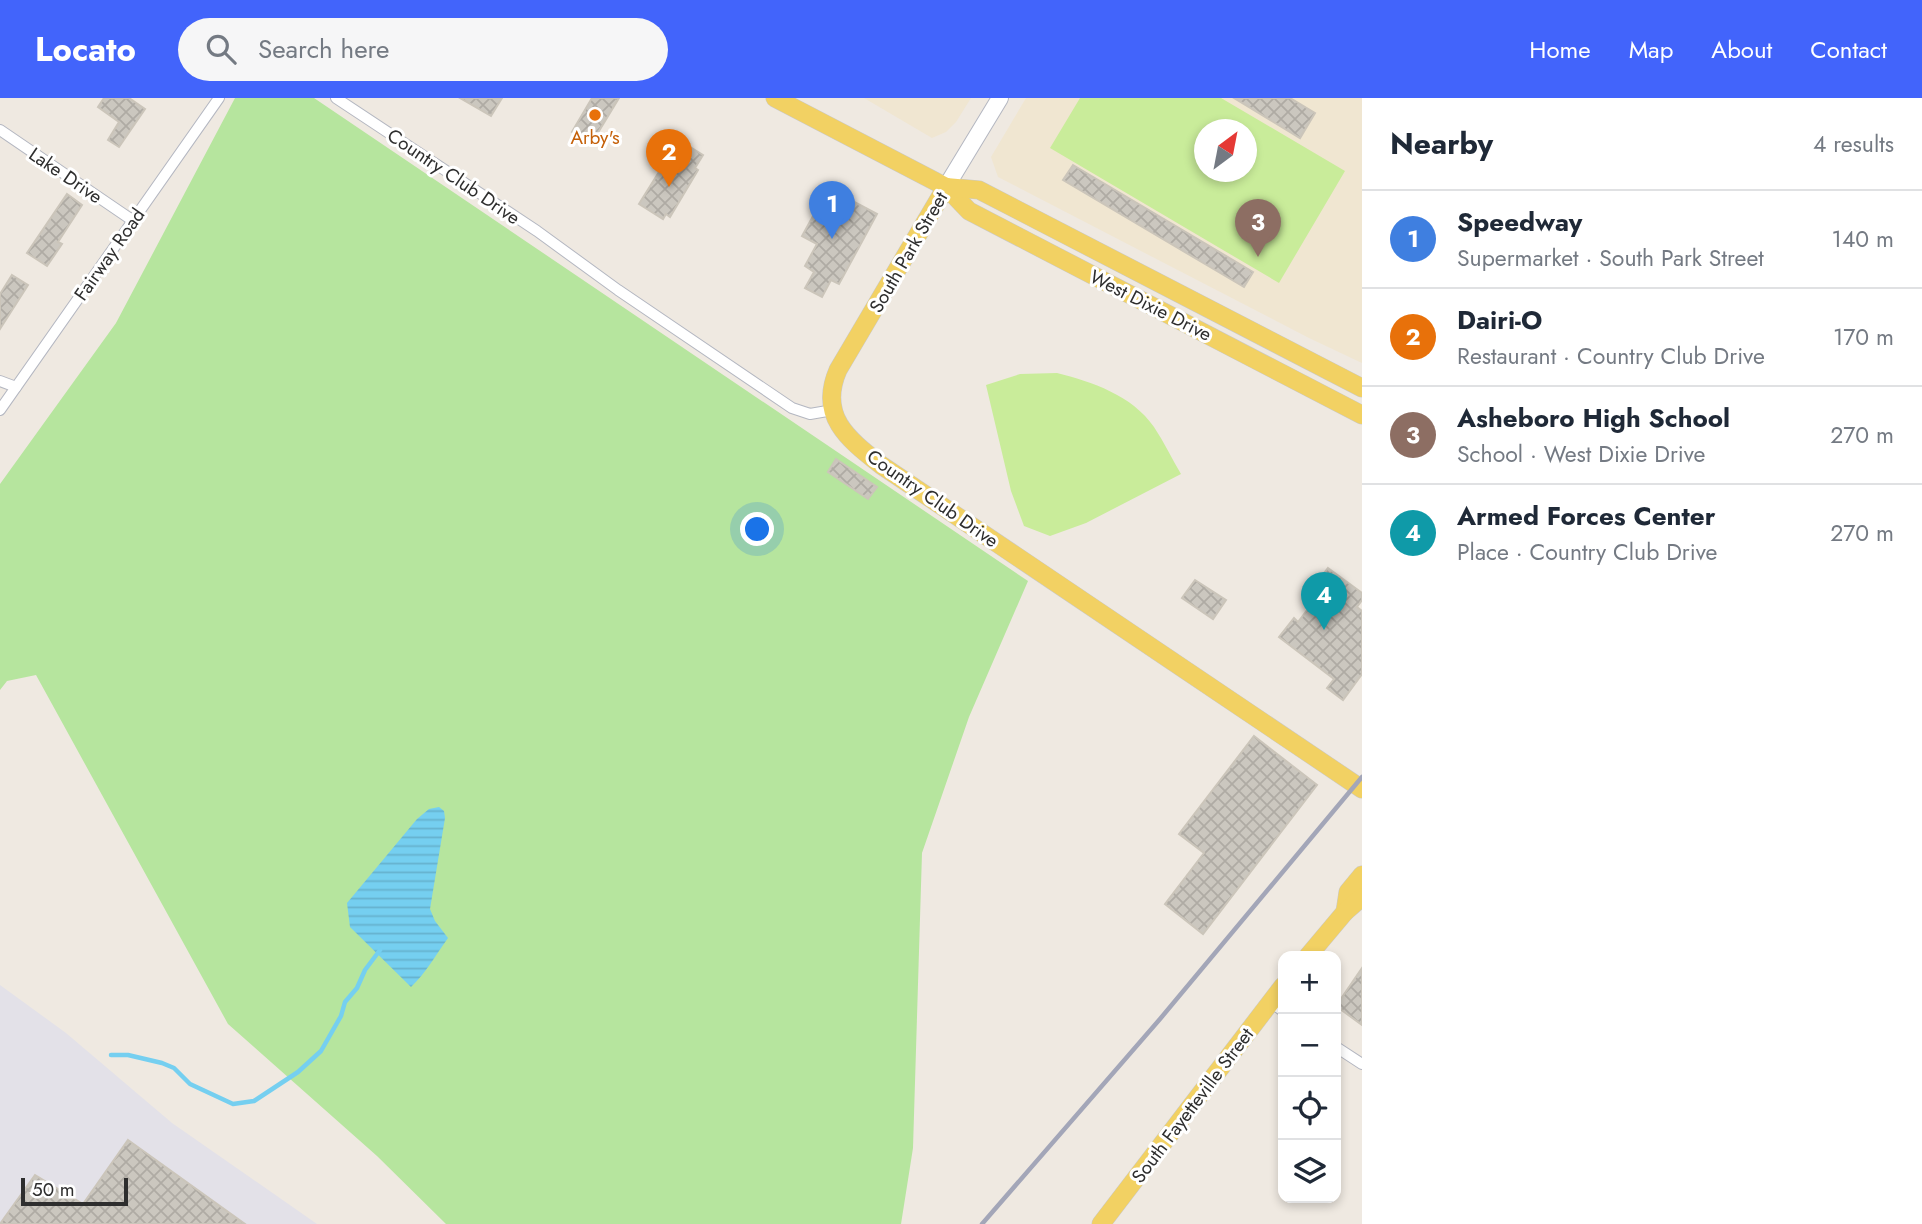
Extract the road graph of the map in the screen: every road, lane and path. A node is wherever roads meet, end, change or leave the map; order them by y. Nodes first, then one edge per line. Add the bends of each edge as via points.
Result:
1 (219, 98) edge
2 (336, 98) edge
3 (775, 98) edge
4 (1000, 98) edge
5 (0, 130) edge
6 (946, 187) junction
7 (132, 220) junction
8 (0, 381) edge
9 (16, 387) junction
10 (1362, 388) edge
11 (0, 410) edge
12 (833, 410) junction
13 (1362, 415) edge
14 (1362, 789) edge
15 (1362, 875) edge
16 (1362, 897) edge
17 (1345, 912) junction
18 (1312, 951) edge
19 (1277, 1006) edge
20 (1341, 1049) edge
21 (1362, 1064) edge
22 (1101, 1224) edge

1 - 7 street, Fairway Road
2 - 12 street, Country Club Drive via 792,408 810,414
3 - 6 main road, West Dixie Drive
4 - 6 main road, South Park Street
5 - 7 street, Lake Drive
6 - 10 main road, West Dixie Drive via 979,190
6 - 12 main road, South Park Street via 838,370 831,393
6 - 13 main road, West Dixie Drive via 969,211
7 - 9 street, Fairway Road
8 - 9 street
9 - 11 street, Fairway Road
12 - 14 main road, Country Club Drive via 850,440 881,465
15 - 17 main road via 1348,892
16 - 17 main road
17 - 18 main road
19 - 22 main road, South Fayetteville Street
20 - 21 street

